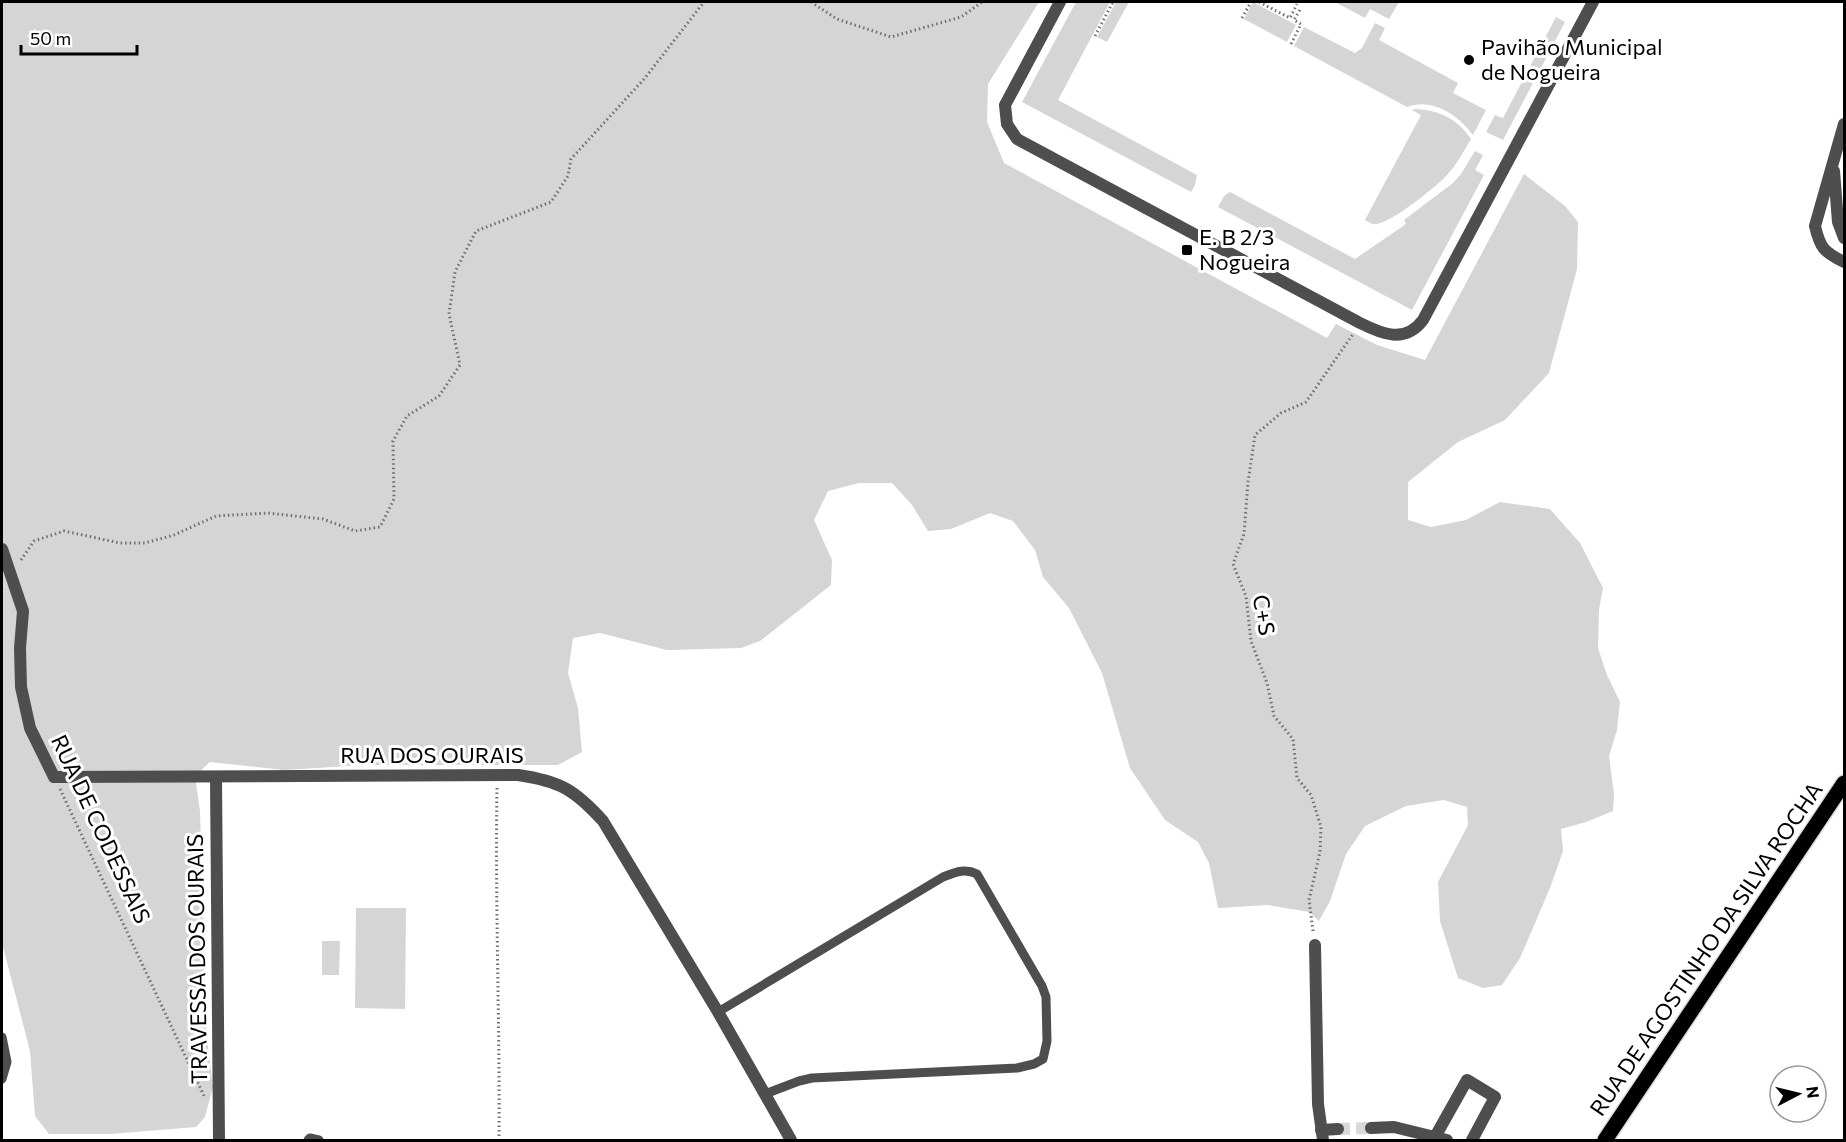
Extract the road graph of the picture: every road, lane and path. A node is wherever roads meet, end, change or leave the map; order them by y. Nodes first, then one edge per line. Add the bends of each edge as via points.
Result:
1 (704, 2) edge
2 (811, 2) edge
3 (982, 2) edge
4 (1060, 2) edge
5 (1113, 2) edge
6 (1251, 2) edge
7 (1259, 2) edge
8 (1593, 2) edge
9 (1297, 4) dead end
10 (1301, 8) dead end
11 (1242, 18) dead end
12 (1095, 36) dead end
13 (1291, 44) dead end
14 (1845, 124) edge
15 (1834, 155) junction
16 (1845, 238) edge
17 (1845, 262) edge
18 (1360, 323) junction
19 (2, 549) edge
20 (11, 574) junction
21 (497, 775) junction
22 (54, 777) junction
23 (216, 778) junction
24 (1845, 783) edge
25 (1315, 945) joint
26 (718, 1012) junction
27 (2, 1037) edge
28 (2, 1079) edge
29 (765, 1094) junction
30 (219, 1107) junction
31 (1371, 1128) tunnel mouth
32 (1338, 1129) tunnel mouth
33 (1322, 1135) edge
34 (1441, 1139) edge
35 (219, 1140) edge
36 (308, 1140) edge
37 (319, 1140) edge
38 (499, 1140) edge
39 (791, 1140) edge
40 (1472, 1140) edge
41 (1605, 1140) edge

1 - 20 path via 645,78 571,159 568,176 551,202 476,231 454,272 448,314 460,365 440,396 407,416 393,441 393,499 380,527 355,531 323,519 268,513 216,516 145,543 120,543 64,531 34,541
2 - 3 path via 837,19 891,37 961,17
4 - 18 street via 1005,105 1007,124 1017,139
5 - 12 path
6 - 11 path
7 - 9 path via 1290,18
8 - 18 street via 1420,324 1393,335
10 - 13 path via 1294,20 1301,24
14 - 15 street
15 - 16 street via 1838,222
15 - 17 street via 1815,226 1827,253
18 - 25 path, C+S via 1306,402 1281,413 1255,435 1244,534 1233,564 1246,596 1251,640 1274,716 1293,739 1297,778 1311,795 1321,827 1320,852 1309,900
19 - 20 street, RUA DE CODESSAIS
20 - 22 street, RUA DE CODESSAIS via 23,611 21,687 30,728
21 - 23 street, RUA DOS OURAIS
21 - 26 street, RUA DOS OURAIS via 539,778 585,800 603,821
21 - 38 path
22 - 23 street, RUA DOS OURAIS
22 - 30 path, RUA DE CODESSAIS via 205,1098
23 - 30 street, TRAVESSA DOS OURAIS
24 - 41 main road, RUA DE AGOSTINHO DA SILVA ROCHA
25 - 33 street
26 - 29 street, RUA DOS OURAIS
26 - 29 lane via 943,877 969,870 977,874 1042,986 1048,1010 1047,1041 1043,1059 1034,1064 812,1078
27 - 28 lane via 7,1062
29 - 39 street, RUA DOS OURAIS
30 - 35 street, TRAVESSA DOS OURAIS
31 - 34 street via 1394,1127
32 - 33 street
34 - 40 street via 1467,1080 1495,1097
36 - 37 lane

